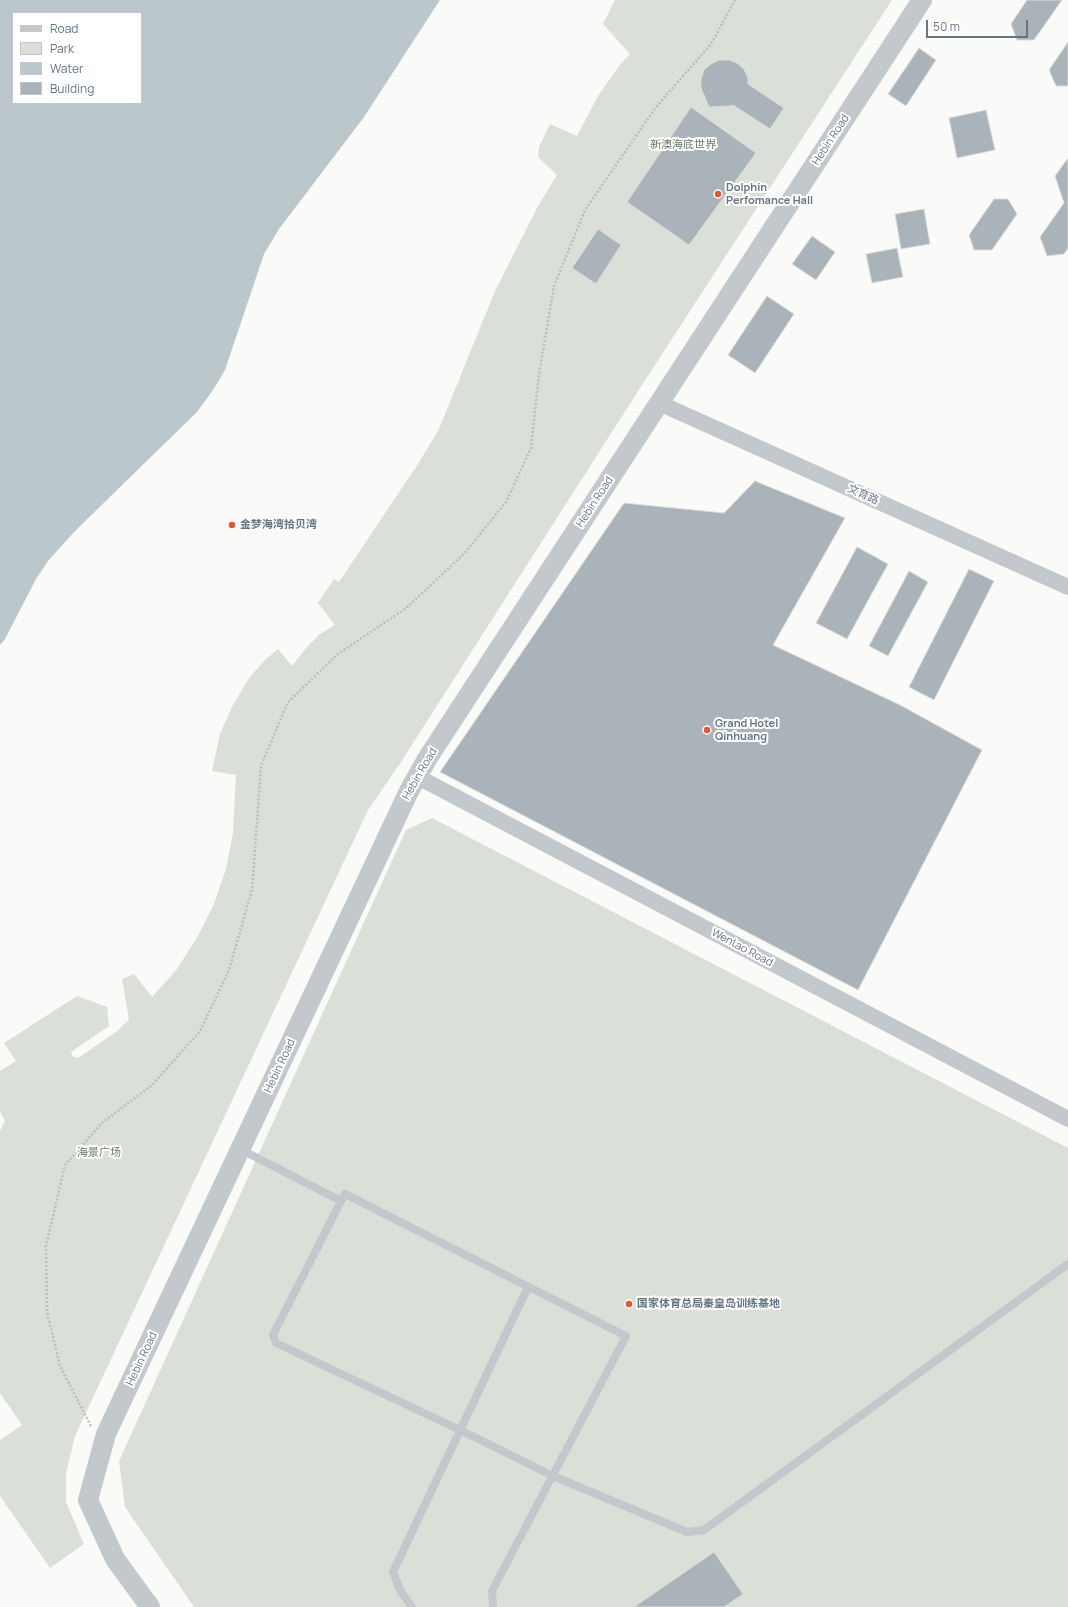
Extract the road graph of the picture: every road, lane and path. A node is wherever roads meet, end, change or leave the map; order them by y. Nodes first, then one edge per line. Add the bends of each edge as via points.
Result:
1 (735, 0) edge
2 (922, 0) edge
3 (659, 403) junction
4 (1068, 587) edge
5 (416, 776) junction
6 (1068, 1119) edge
7 (240, 1149) junction
8 (341, 1201) junction
9 (1068, 1264) edge
10 (528, 1287) junction
11 (460, 1430) junction
12 (103, 1448) junction
13 (553, 1476) junction
14 (150, 1607) edge
15 (412, 1607) edge
16 (493, 1607) edge

1 - 12 path via 711,44 656,107 585,210 554,286 539,374 532,448 506,502 464,554 405,609 338,654 288,702 261,766 252,890 229,970 200,1031 152,1085 102,1123 65,1165 46,1246 47,1312 60,1366
2 - 3 street, Hebin Road
3 - 4 street, 文育路
3 - 5 street, Hebin Road
5 - 6 street, Wentao Road
5 - 7 street, Hebin Road
7 - 8 lane
7 - 12 street, Hebin Road via 106,1434
8 - 10 lane via 345,1194
8 - 11 lane via 273,1335 276,1342
9 - 13 lane via 704,1530 687,1532
10 - 11 lane
10 - 13 lane via 626,1336
11 - 13 lane
11 - 15 lane via 393,1572 400,1590
12 - 14 street, Hebin Road via 88,1500 115,1559
13 - 16 lane via 492,1591

